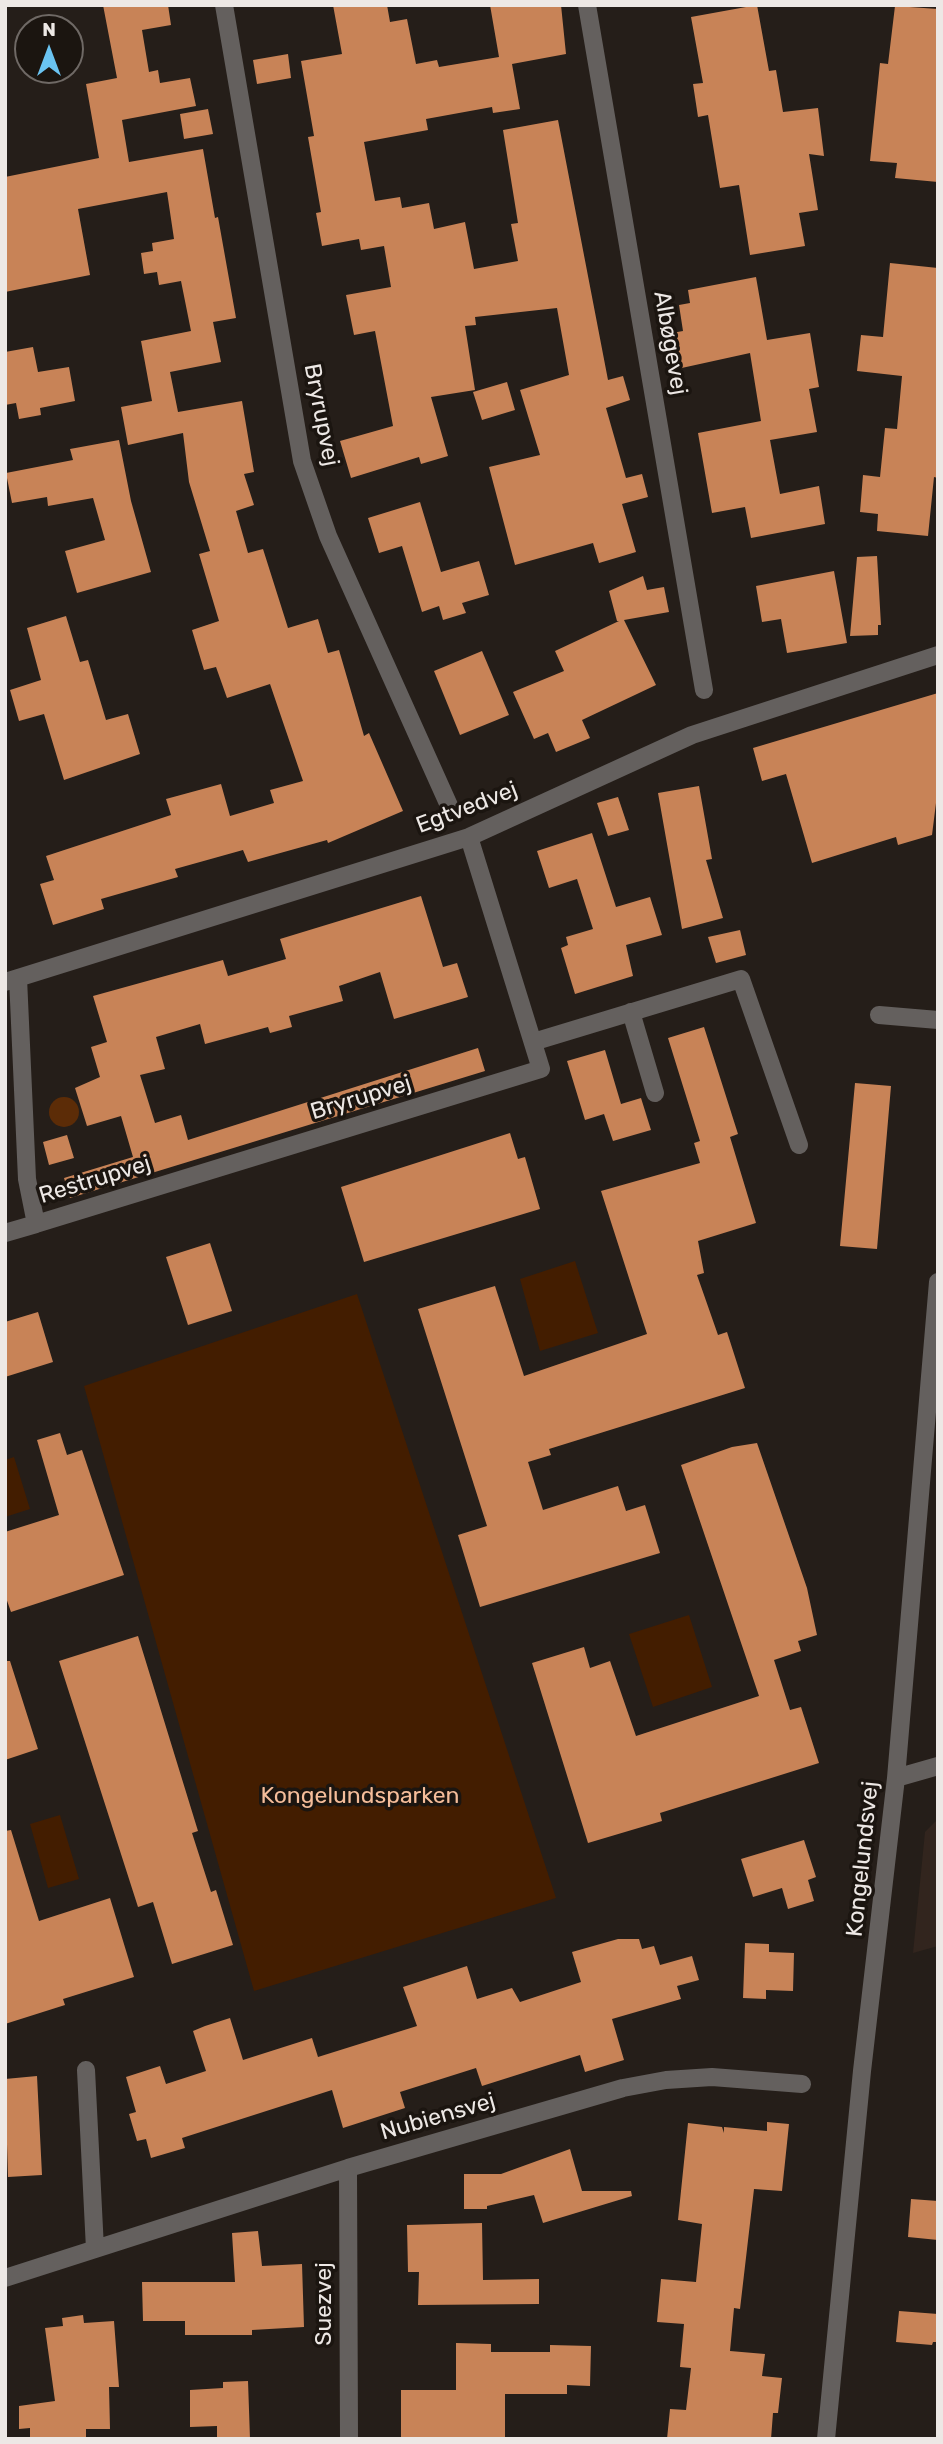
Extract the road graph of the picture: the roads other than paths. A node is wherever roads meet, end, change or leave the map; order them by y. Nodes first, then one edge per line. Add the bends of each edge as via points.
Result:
1 (224, 5) edge
2 (587, 5) edge
3 (938, 655) edge
4 (705, 690) dead end
5 (451, 810) dead end
6 (469, 837) junction
7 (11, 980) edge
8 (631, 1012) junction
9 (879, 1015) dead end
10 (938, 1020) edge
11 (533, 1042) junction
12 (655, 1093) dead end
13 (799, 1145) dead end
14 (169, 1183) joint
15 (36, 1223) junction
16 (5, 1233) edge
17 (938, 1282) edge
18 (938, 1766) edge
19 (896, 1778) junction
20 (86, 2070) dead end
21 (802, 2084) dead end
22 (348, 2168) junction
23 (95, 2249) junction
24 (5, 2278) edge
25 (349, 2439) edge
26 (826, 2439) edge

1 - 5 street, Bryrupvej via 302,461 328,536
2 - 4 street, Albøgevej
3 - 6 street, Egtvedvej via 692,735
6 - 7 street, Egtvedvej
6 - 11 street, Bryrupvej
7 - 15 street, Restrupvej via 27,1179
8 - 11 street
8 - 12 street
8 - 13 street via 741,979
9 - 10 street
11 - 14 street, Bryrupvej via 541,1069
14 - 15 street, Restrupvej
15 - 16 street, Restrupvej
17 - 19 street, Kongelundsvej
18 - 19 street
19 - 26 street, Kongelundsvej
20 - 23 street
21 - 22 street, Nubiensvej via 712,2077 666,2080 623,2088
22 - 23 street, Nubiensvej
22 - 25 street, Suezvej
23 - 24 street, Nubiensvej

